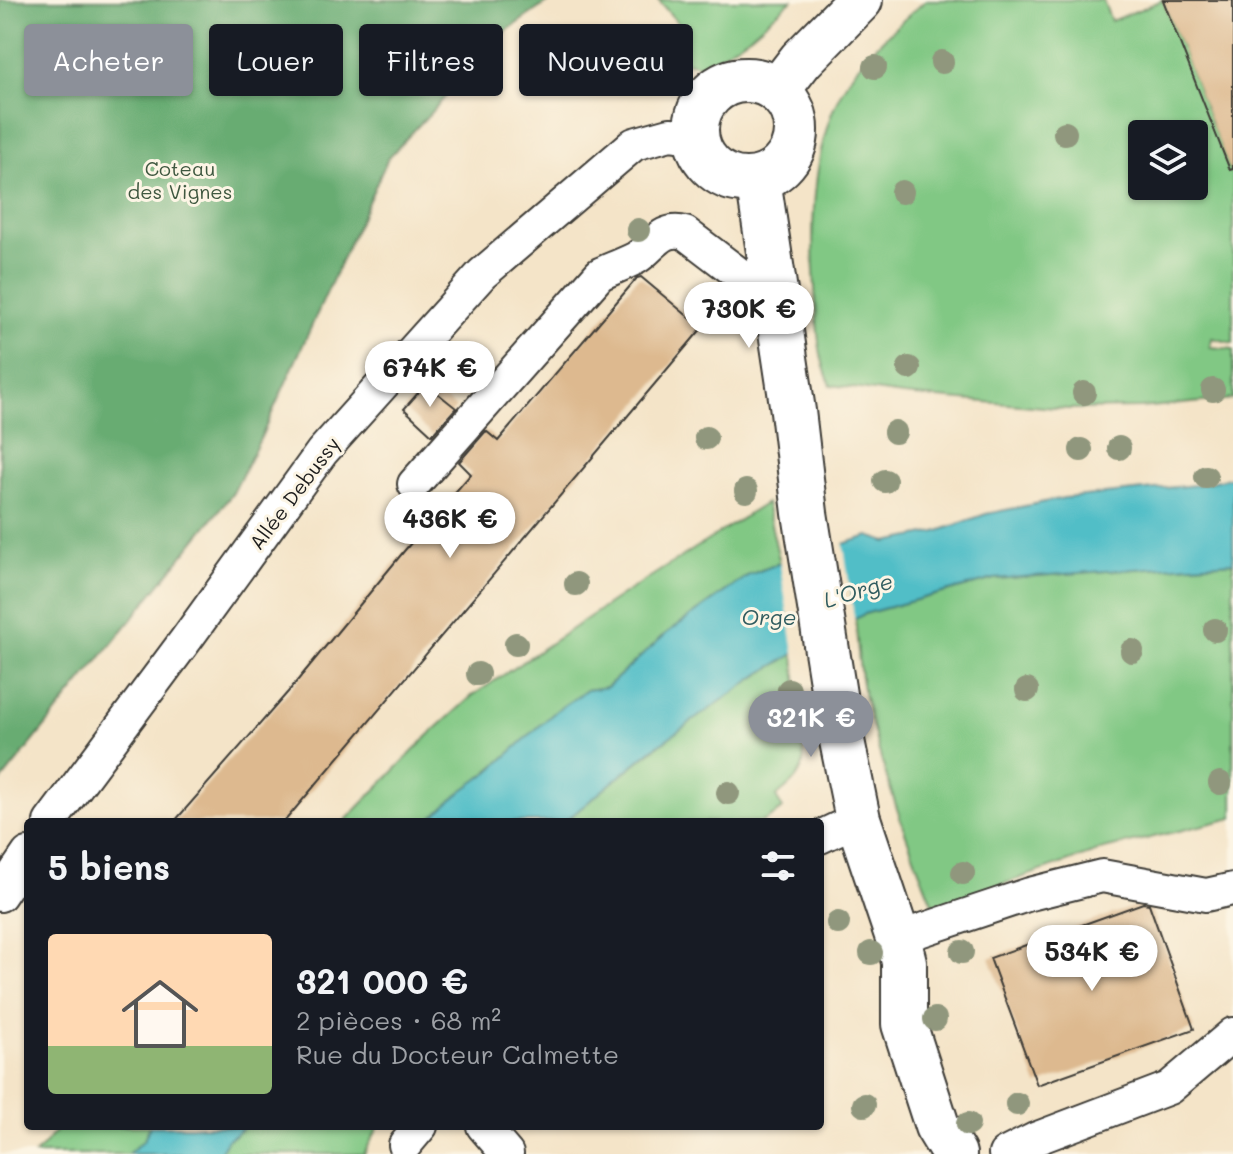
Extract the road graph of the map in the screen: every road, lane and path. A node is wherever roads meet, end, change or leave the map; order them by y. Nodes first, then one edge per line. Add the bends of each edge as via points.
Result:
1 (860, 0) edge
2 (777, 91) junction
3 (696, 137) junction
4 (758, 179) junction
5 (777, 303) junction
6 (414, 484) dead end
7 (53, 818) edge
8 (839, 828) edge
9 (24, 860) edge
10 (1233, 889) edge
11 (0, 895) edge
12 (898, 938) junction
13 (1233, 1034) edge
14 (486, 1130) edge
15 (507, 1154) edge
16 (954, 1154) edge
17 (1005, 1154) edge

1 - 2 street
2 - 3 street via 745,80 729,83 703,104
2 - 4 street via 795,117 793,149 773,173
3 - 4 street via 711,167 725,176
3 - 7 lane, Allée Debussy via 670,134 634,144 482,274 322,452
4 - 5 street
5 - 6 lane via 685,233 659,236 638,257 600,274
5 - 8 street via 831,685
8 - 12 street
9 - 11 lane
10 - 12 lane via 1206,895 1102,876
12 - 16 street via 904,962 904,1024 937,1126
13 - 17 lane via 1169,1088
14 - 15 lane

